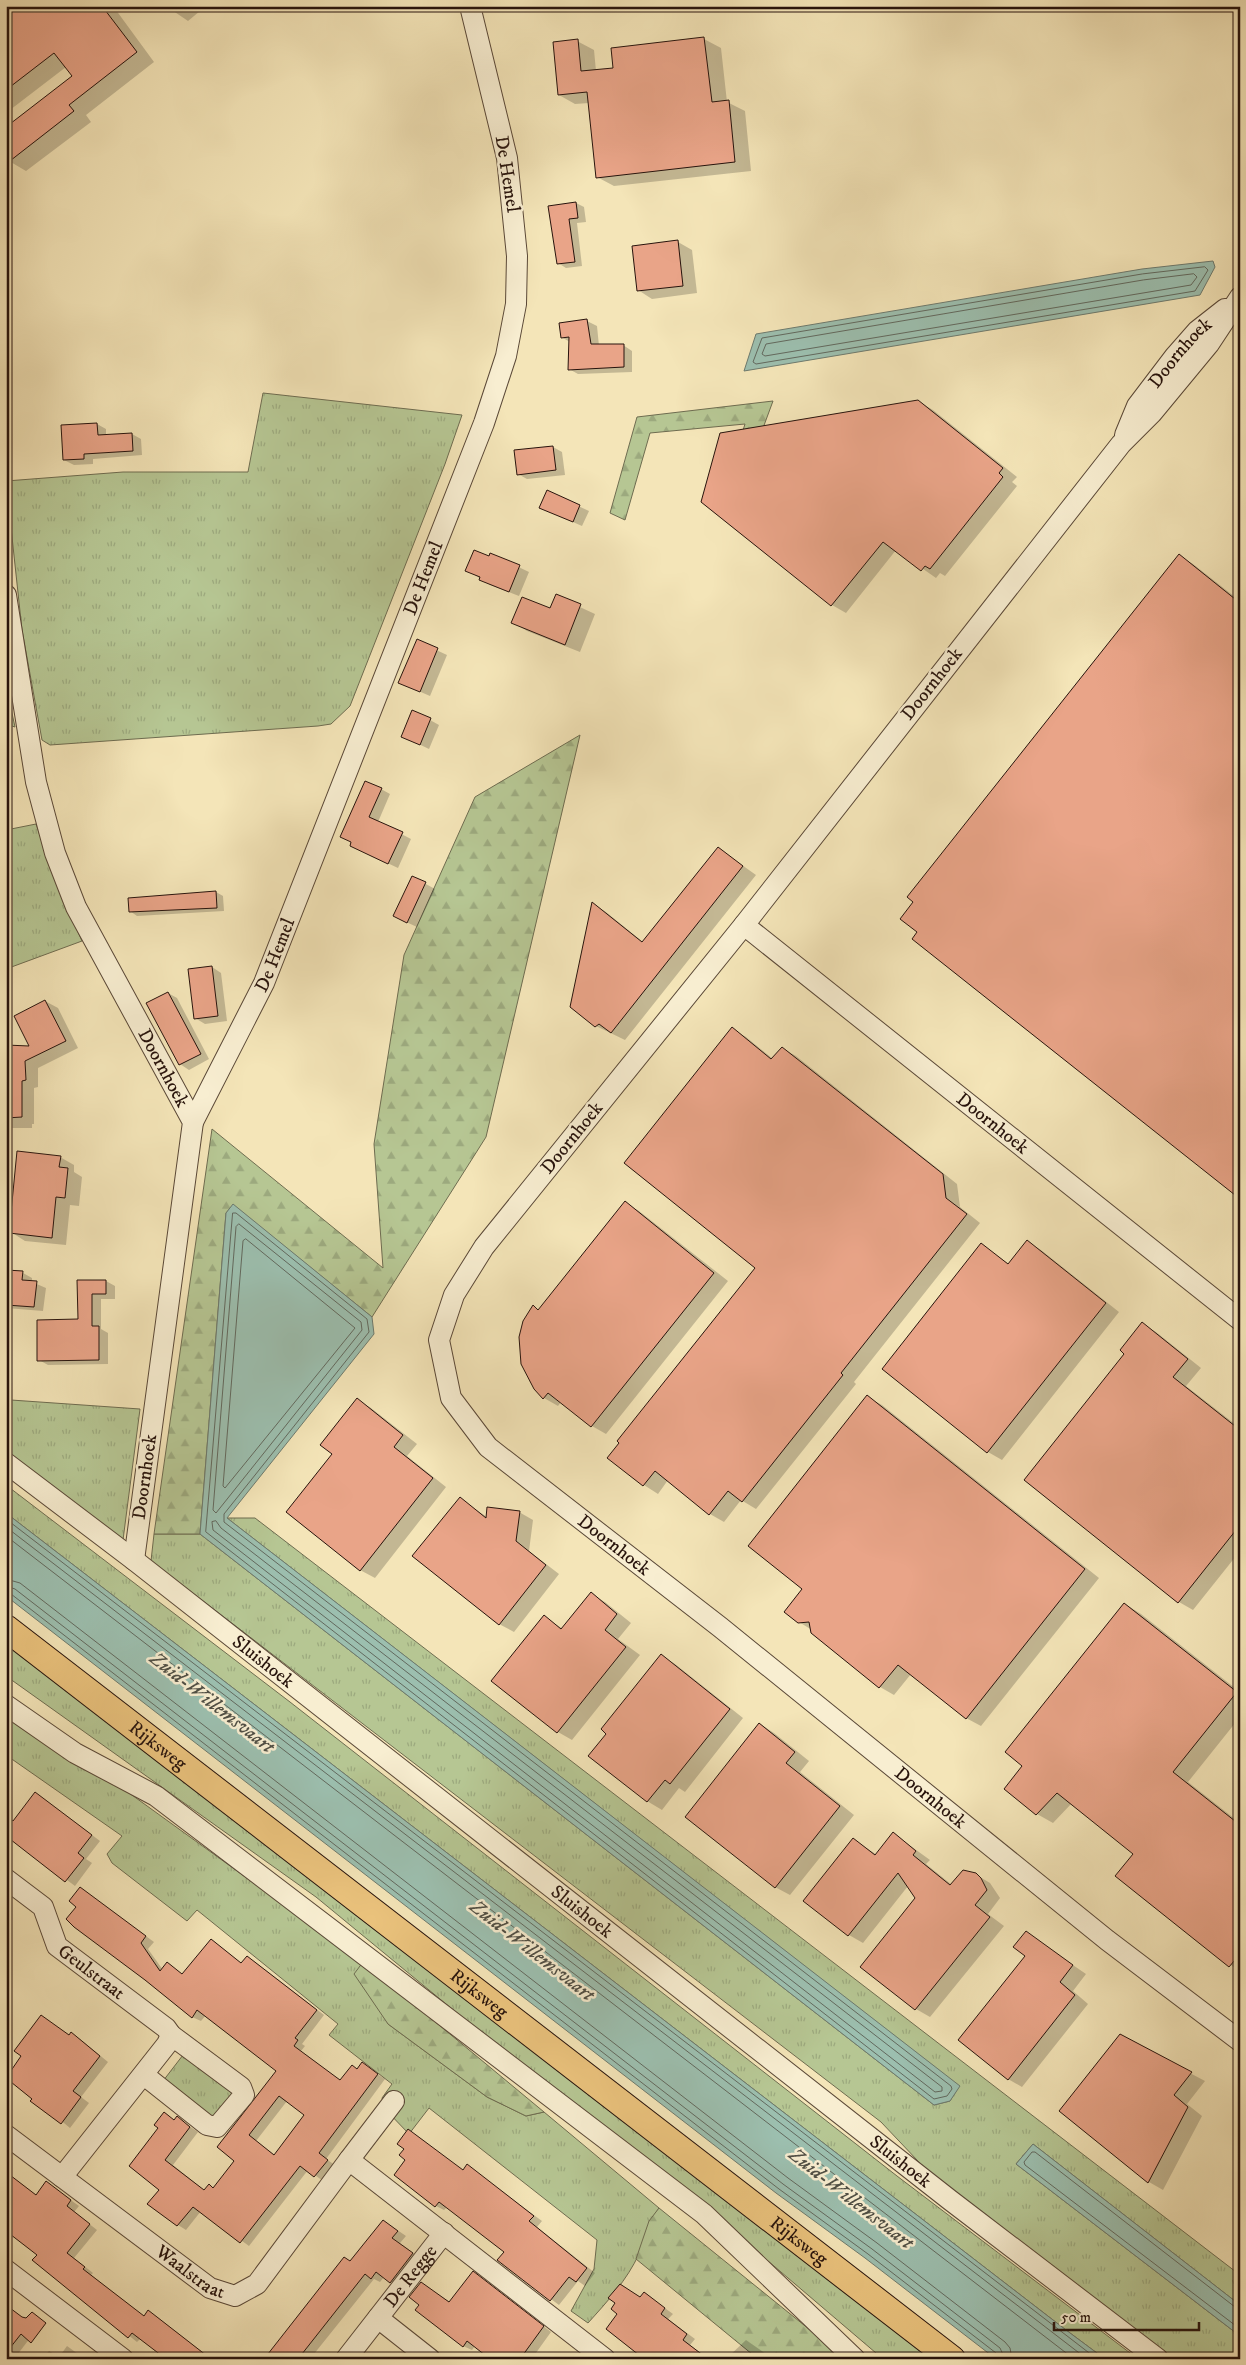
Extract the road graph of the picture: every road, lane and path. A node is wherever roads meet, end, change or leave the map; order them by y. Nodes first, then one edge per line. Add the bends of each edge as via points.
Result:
1 (470, 6) edge
2 (1239, 299) edge
3 (6, 595) edge
4 (744, 925) junction
5 (193, 1122) junction
6 (1240, 1320) edge
7 (6, 1463) edge
8 (134, 1560) junction
9 (6, 1628) edge
10 (6, 1705) edge
11 (6, 1879) edge
12 (170, 2035) junction
13 (1240, 2040) edge
14 (144, 2075) junction
15 (394, 2101) dead end
16 (6, 2135) edge
17 (349, 2160) junction
18 (62, 2177) junction
19 (444, 2233) junction
20 (6, 2270) edge
21 (378, 2318) junction
22 (124, 2359) edge
23 (346, 2359) edge
24 (430, 2359) edge
25 (605, 2359) edge
26 (855, 2359) edge
27 (952, 2359) edge
28 (1158, 2359) edge

1 - 5 street, De Hemel via 507,158 514,209 516,304 506,356 480,432 264,983
2 - 4 street, Doornhoek via 1209,344 1152,413 1121,444
3 - 5 street, Doornhoek via 36,782 55,853 76,907
4 - 6 street, Doornhoek
4 - 13 street, Doornhoek via 484,1247 454,1295 439,1340 451,1398 488,1448 720,1627 1107,1940
5 - 8 street, Doornhoek
7 - 8 street, Sluishoek
8 - 28 street, Sluishoek
9 - 27 main road, Rijksweg
10 - 26 street, Rijksweg via 75,1753 156,1796 696,2208
11 - 12 street, Geulstraat via 43,1907 57,1946 166,2028
12 - 14 street
12 - 14 street, Geulstraat via 241,2087 244,2095 217,2127 207,2125
14 - 18 street
15 - 17 street, Waalstraat
16 - 18 street, Waalstraat
17 - 18 street, Waalstraat via 257,2284 235,2296 210,2288
17 - 19 street
19 - 21 street, De Regge
19 - 25 street
20 - 22 street
21 - 23 street, De Regge
21 - 24 street, De Regge

